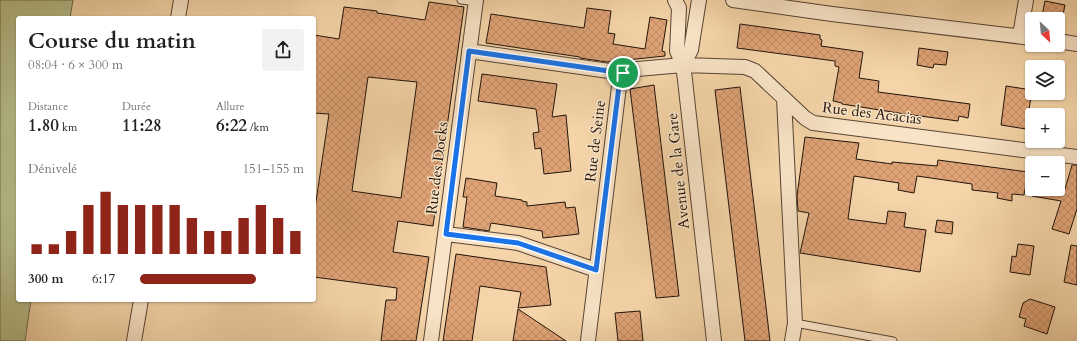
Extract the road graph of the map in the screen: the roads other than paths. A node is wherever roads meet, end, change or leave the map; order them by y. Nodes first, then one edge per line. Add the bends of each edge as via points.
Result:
1 (181, 0) edge
2 (461, 0) edge
3 (676, 0) edge
4 (699, 0) edge
5 (733, 0) edge
6 (1026, 0) edge
7 (476, 1) edge
8 (1026, 12) edge
9 (178, 16) edge
10 (1025, 37) edge
11 (1065, 42) edge
12 (1077, 44) edge
13 (469, 51) junction
14 (682, 65) junction
15 (623, 73) junction
16 (784, 98) junction
17 (1077, 157) edge
18 (446, 234) junction
19 (596, 270) junction
20 (140, 302) edge
21 (794, 323) junction
22 (134, 341) edge
23 (431, 341) edge
24 (588, 341) edge
25 (714, 341) edge
26 (792, 341) edge
27 (893, 341) edge

1 - 9 street
2 - 7 lane
3 - 14 street via 679,8 677,51
4 - 14 street via 692,50
5 - 10 street
6 - 8 street
7 - 13 street, Rue des Docks
11 - 12 street
13 - 15 street
13 - 18 street, Rue des Docks
14 - 15 street via 632,68
14 - 16 street, Rue des Acacias via 745,67 755,71
14 - 25 street, Avenue de la Gare
15 - 19 street, Rue de Seine via 620,78
16 - 17 street, Rue des Acacias via 813,123
16 - 21 street
18 - 19 street via 518,243
18 - 23 street, Rue des Docks
19 - 24 street, Rue de Seine
20 - 22 street
21 - 26 street
21 - 27 lane

